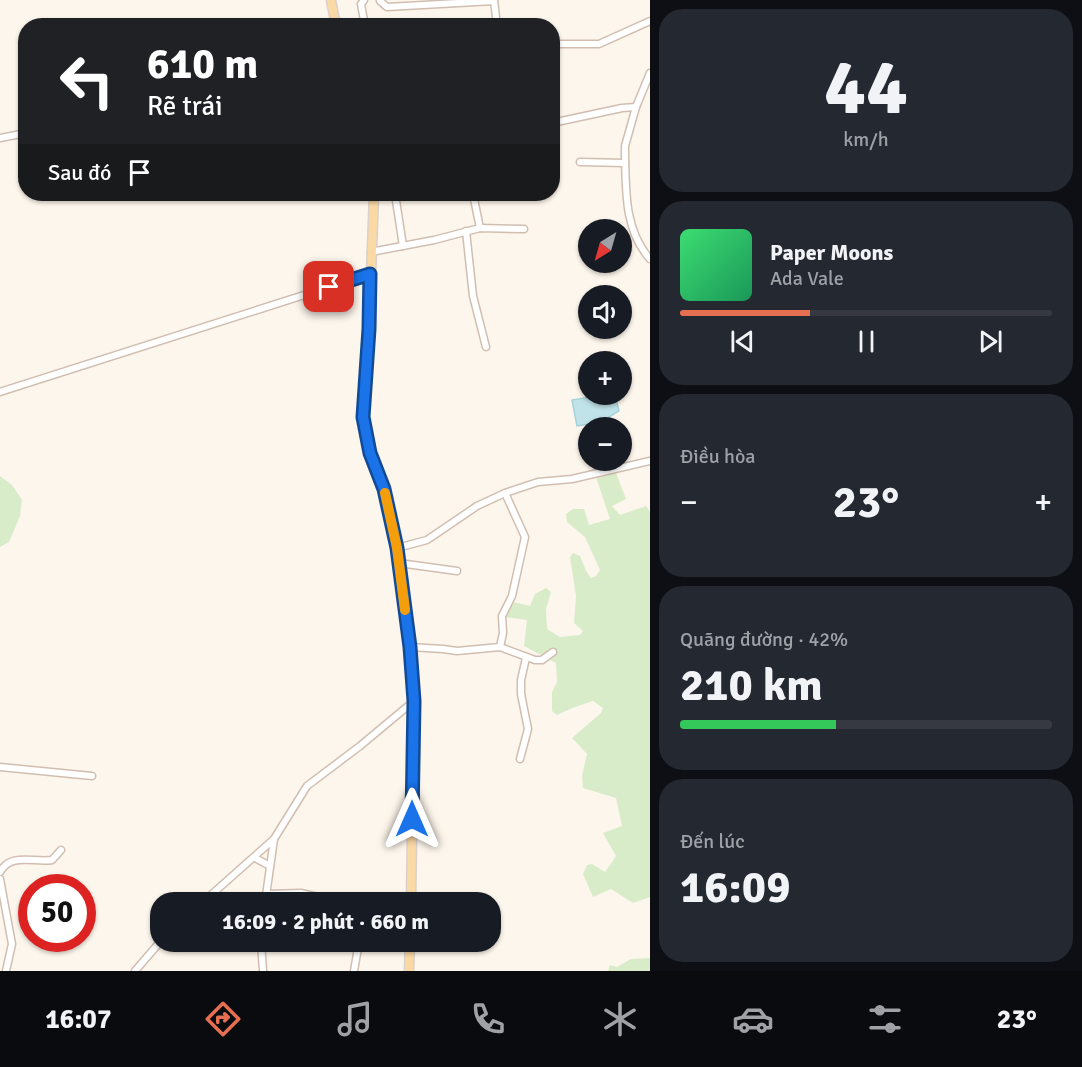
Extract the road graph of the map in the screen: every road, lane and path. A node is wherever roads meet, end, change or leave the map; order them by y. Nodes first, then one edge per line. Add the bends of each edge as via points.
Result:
1 (331, 0) edge
2 (364, 0) edge
3 (379, 0) edge
4 (494, 0) edge
5 (334, 18) edge
6 (364, 18) edge
7 (496, 18) edge
8 (650, 21) edge
9 (560, 44) edge
10 (650, 74) edge
11 (636, 107) junction
12 (560, 121) edge
13 (18, 135) edge
14 (0, 138) edge
15 (580, 162) dead end
16 (625, 163) junction
17 (374, 201) edge
18 (396, 201) edge
19 (474, 201) edge
20 (480, 228) junction
21 (524, 229) dead end
22 (466, 231) junction
23 (403, 246) junction
24 (371, 252) junction
25 (650, 259) edge
26 (370, 274) junction
27 (486, 347) dead end
28 (0, 392) edge
29 (650, 461) edge
30 (505, 493) junction
31 (397, 548) junction
32 (399, 562) junction
33 (457, 571) dead end
34 (410, 647) junction
35 (500, 647) junction
36 (553, 652) dead end
37 (526, 658) junction
38 (414, 701) junction
39 (520, 759) dead end
40 (0, 767) edge
41 (92, 776) dead end
42 (274, 840) junction
43 (61, 850) dead end
44 (255, 858) junction
45 (270, 866) junction
46 (0, 872) edge
47 (0, 879) edge
48 (215, 892) edge
49 (266, 892) edge
50 (411, 892) edge
51 (151, 952) edge
52 (262, 952) edge
53 (357, 952) edge
54 (410, 952) edge
55 (6, 971) edge
56 (135, 971) edge
57 (263, 971) edge
58 (354, 971) edge
59 (409, 971) edge

1 - 5 main road
2 - 6 street
3 - 4 street via 387,7
4 - 7 street
8 - 9 street via 599,44
10 - 11 street
11 - 12 street
11 - 16 street via 625,146
13 - 14 street
15 - 16 street
16 - 25 street via 627,213
17 - 24 main road
18 - 23 street
19 - 20 street
20 - 21 street
20 - 22 street
22 - 23 street
22 - 27 street via 473,296
23 - 24 street
24 - 26 main road
26 - 28 street
26 - 31 main road via 363,417
29 - 30 street via 572,479 538,482
30 - 31 street via 477,506 427,540
30 - 35 street via 525,537 512,596 502,616
31 - 32 main road
32 - 33 street
32 - 34 main road
34 - 35 street via 457,651
34 - 38 main road
35 - 37 street
36 - 37 street via 542,660
37 - 39 street via 521,694 528,729
38 - 42 street via 307,786
38 - 50 main road
40 - 41 street
42 - 44 street
42 - 45 street
43 - 46 street via 52,860 16,860
44 - 45 street
44 - 48 street
45 - 49 street
47 - 55 street via 12,944
51 - 56 street
52 - 57 street
53 - 58 street
54 - 59 main road

